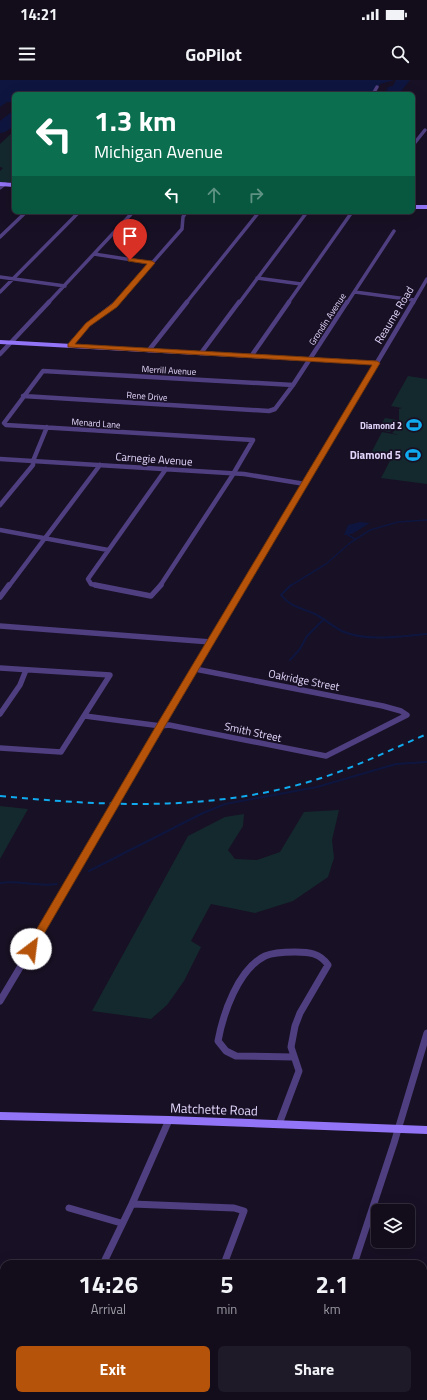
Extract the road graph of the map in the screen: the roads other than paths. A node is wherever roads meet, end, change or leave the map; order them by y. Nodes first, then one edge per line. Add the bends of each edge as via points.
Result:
1 (377, 87) dead end
2 (374, 92) edge
3 (425, 130) dead end
4 (415, 144) edge
5 (2, 184) edge
6 (12, 185) edge
7 (0, 188) edge
8 (415, 207) edge
9 (427, 207) edge
10 (24, 214) edge
11 (77, 214) edge
12 (131, 214) edge
13 (185, 214) edge
14 (257, 214) edge
15 (305, 214) edge
16 (351, 214) edge
17 (394, 231) dead end
18 (0, 237) edge
19 (94, 254) junction
20 (152, 263) junction
21 (0, 277) edge
22 (257, 278) junction
23 (13, 279) junction
24 (427, 279) edge
25 (301, 284) junction
26 (65, 286) junction
27 (0, 292) edge
28 (355, 292) junction
29 (414, 300) junction
30 (0, 342) edge
31 (11, 342) junction
32 (70, 345) junction
33 (149, 350) junction
34 (201, 353) junction
35 (0, 354) edge
36 (252, 355) junction
37 (310, 359) junction
38 (377, 363) junction
39 (43, 371) joint
40 (293, 385) junction
41 (23, 396) junction
42 (269, 411) joint
43 (47, 427) junction
44 (0, 459) edge
45 (33, 461) junction
46 (100, 465) junction
47 (166, 469) junction
48 (234, 473) junction
49 (305, 484) junction
50 (0, 505) edge
51 (0, 530) edge
52 (45, 539) junction
53 (108, 550) junction
54 (0, 598) edge
55 (0, 626) edge
56 (211, 642) junction
57 (0, 668) edge
58 (195, 669) junction
59 (26, 670) junction
60 (0, 714) edge
61 (407, 715) joint
62 (85, 716) junction
63 (160, 726) junction
64 (0, 748) edge
65 (0, 1001) edge
66 (427, 1033) edge
67 (293, 1057) junction
68 (0, 1116) edge
69 (169, 1120) junction
70 (279, 1124) junction
71 (397, 1129) junction
72 (427, 1130) edge
73 (132, 1204) junction
74 (69, 1208) dead end
75 (121, 1223) junction
76 (104, 1260) edge
77 (226, 1260) edge
78 (355, 1260) edge

1 - 2 street
3 - 4 street
5 - 6 street
5 - 7 street
8 - 9 street
10 - 18 street
11 - 23 street
12 - 19 street
13 - 20 street via 182,228
14 - 33 street
15 - 22 street
16 - 25 street
17 - 28 street, Grondin Avenue
19 - 20 street
19 - 26 street
20 - 32 street via 114,306 88,325
21 - 23 street
22 - 25 street
22 - 34 street
23 - 26 street
23 - 27 street
24 - 29 street, Reaume Road
25 - 36 street
26 - 31 street
28 - 29 street
28 - 37 street, Grondin Avenue
29 - 38 street, Reaume Road
30 - 31 street
31 - 32 street
31 - 35 street
32 - 33 street
33 - 34 street
34 - 36 street
36 - 37 street
37 - 38 street
37 - 40 street, Grondin Avenue
38 - 49 street, Reaume Road
39 - 40 street, Merrill Avenue
39 - 41 street, Menard Lane
40 - 42 street, Grondin Avenue
41 - 42 street, Rene Drive
41 - 43 street, Menard Lane via 4,423
43 - 45 street
43 - 48 street, Menard Lane via 253,440
44 - 45 street, Carnegie Avenue
45 - 46 street, Carnegie Avenue
45 - 50 street via 33,465
46 - 47 street, Carnegie Avenue
46 - 52 street
47 - 48 street, Carnegie Avenue
47 - 53 street
48 - 49 street, Carnegie Avenue
48 - 53 street via 151,596 90,584 88,579
49 - 56 street, Reaume Road
51 - 52 street
52 - 53 street
52 - 54 street
55 - 56 street
56 - 58 street, Reaume Road
57 - 59 street
58 - 61 street, Oakridge Street via 383,706
58 - 63 street, Reaume Road
59 - 60 street via 20,685
59 - 62 street via 110,676
61 - 63 street, Smith Street via 326,756 169,725
62 - 63 street, Smith Street
62 - 64 street via 61,752
63 - 65 street, Reaume Road
66 - 71 street
67 - 67 street via 291,1046 295,1026 328,965 324,958 312,953 276,953 256,962 233,994 219,1033 218,1041 226,1052 236,1056
67 - 70 street via 299,1071
68 - 69 street, Matchette Road
69 - 70 street, Matchette Road
69 - 73 street
70 - 71 street, Matchette Road
71 - 72 street, Matchette Road
71 - 78 street
73 - 75 street
73 - 77 street via 234,1208 244,1211
74 - 75 street
75 - 76 street

